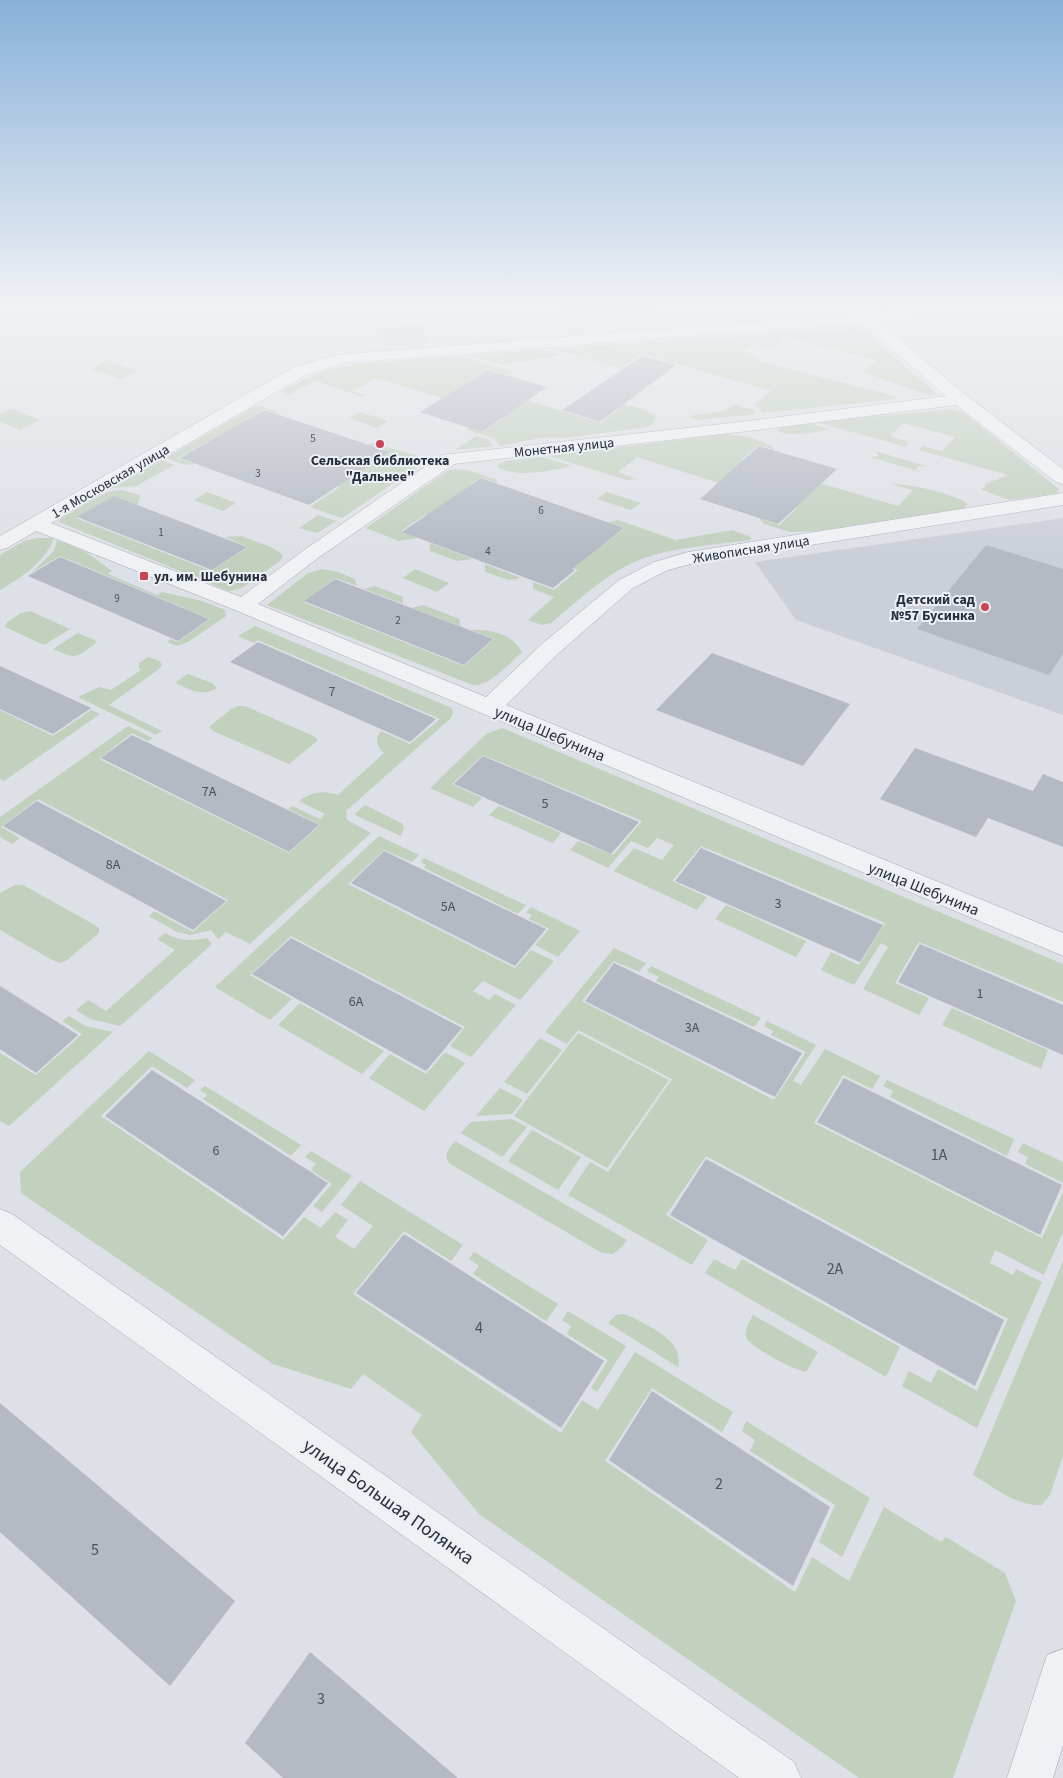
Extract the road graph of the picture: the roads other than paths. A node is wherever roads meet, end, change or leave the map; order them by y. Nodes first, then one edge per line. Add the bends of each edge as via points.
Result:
1 (269, 389) edge
2 (948, 389) edge
3 (960, 399) junction
4 (1063, 478) edge
5 (1063, 499) edge
6 (35, 524) junction
7 (0, 544) edge
8 (242, 605) junction
9 (488, 707) junction
10 (1063, 946) edge
11 (0, 1225) edge
12 (1063, 1671) edge
13 (778, 1778) edge
14 (1030, 1778) edge

1 - 6 street, 1-я Московская улица
2 - 3 street
3 - 4 street
3 - 8 street, Монетная улица via 449,459
5 - 9 street, Живописная улица via 688,558 660,566 626,584
6 - 7 street, 1-я Московская улица
6 - 8 street, улица Шебунина
8 - 9 street, улица Шебунина
9 - 10 street, улица Шебунина
11 - 13 street, улица Большая Полянка
12 - 14 street

